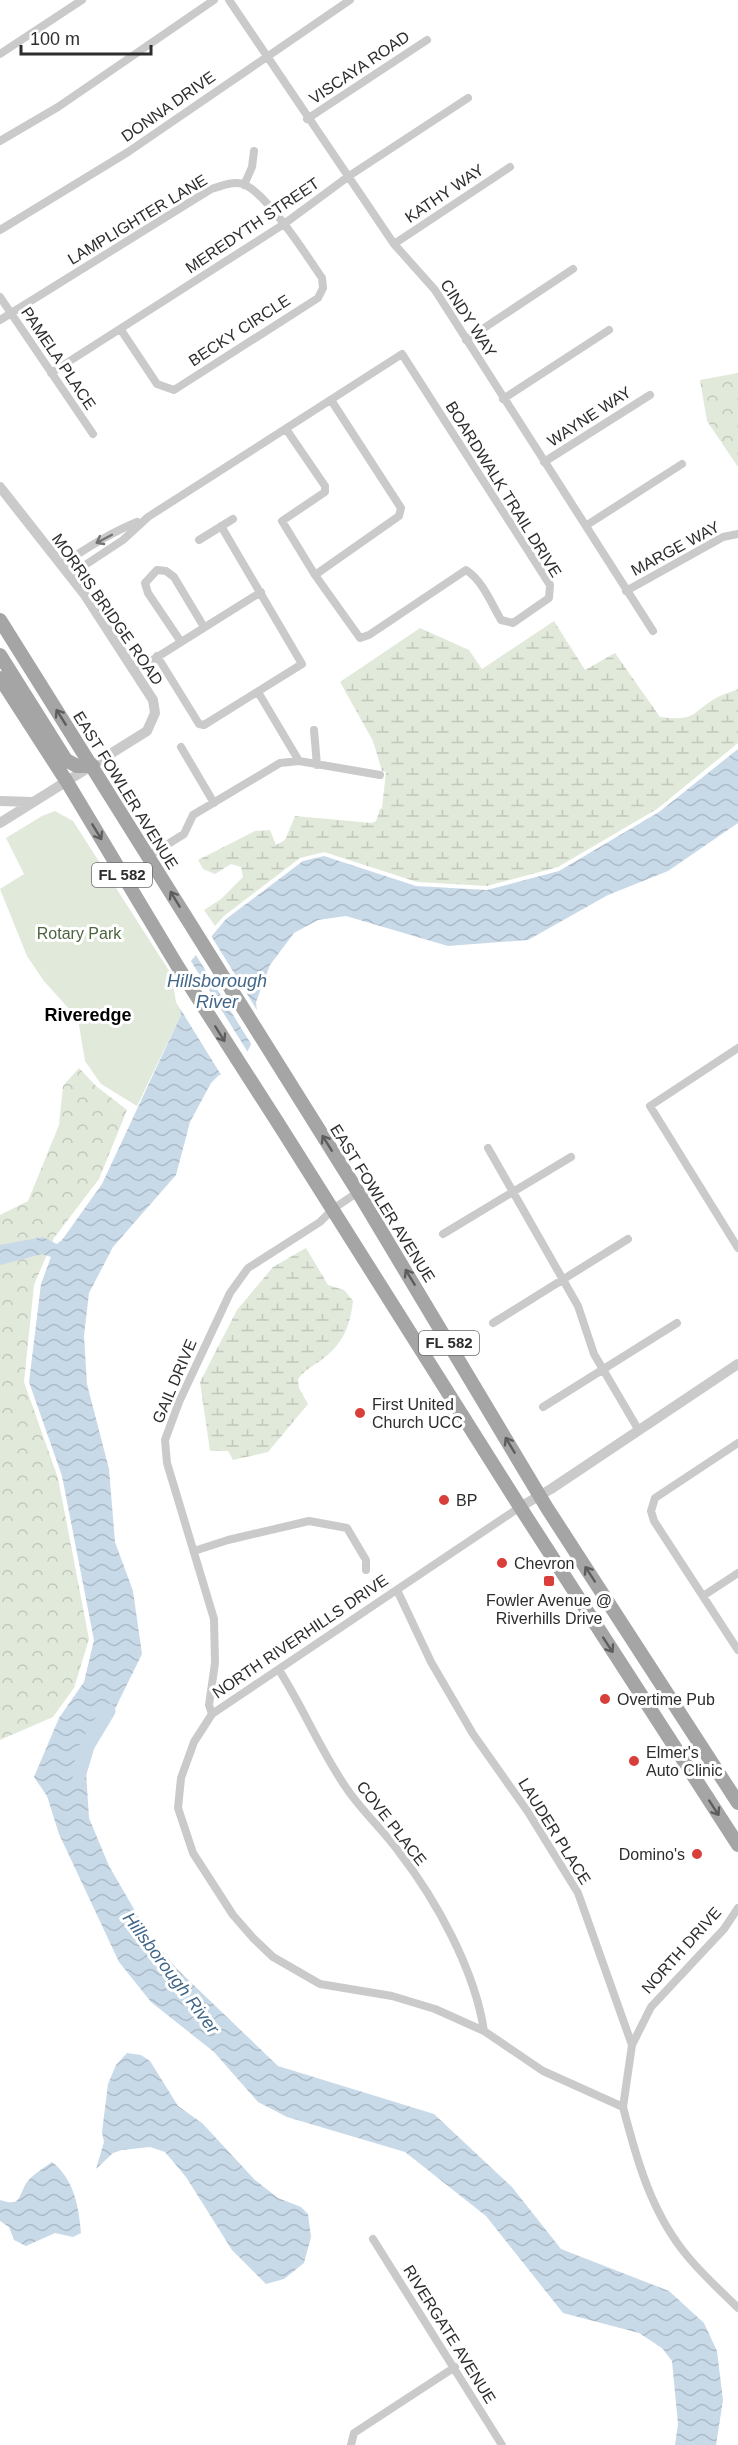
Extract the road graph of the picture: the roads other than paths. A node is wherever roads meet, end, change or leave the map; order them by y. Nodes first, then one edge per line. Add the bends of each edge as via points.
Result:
1 (82, 0) edge
2 (214, 0) edge
3 (229, 0) edge
4 (350, 0) edge
5 (427, 40) dead end
6 (0, 54) edge
7 (266, 56) junction
8 (468, 98) dead end
9 (308, 119) junction
10 (0, 141) edge
11 (254, 151) dead end
12 (510, 167) dead end
13 (349, 176) junction
14 (244, 184) junction
15 (284, 224) junction
16 (0, 230) edge
17 (394, 244) junction
18 (573, 269) dead end
19 (0, 297) edge
20 (10, 314) junction
21 (0, 320) edge
22 (121, 330) junction
23 (609, 330) dead end
24 (466, 340) junction
25 (51, 373) junction
26 (650, 395) dead end
27 (503, 399) junction
28 (331, 400) junction
29 (286, 429) junction
30 (93, 434) dead end
31 (544, 462) junction
32 (682, 464) dead end
33 (0, 487) edge
34 (148, 517) junction
35 (232, 519) dead end
36 (587, 525) junction
37 (221, 526) junction
38 (738, 534) edge
39 (199, 540) dead end
40 (62, 565) junction
41 (70, 575) junction
42 (315, 575) junction
43 (626, 591) junction
44 (261, 592) junction
45 (0, 620) edge
46 (204, 627) junction
47 (653, 631) dead end
48 (181, 642) junction
49 (0, 655) edge
50 (157, 656) junction
51 (135, 670) junction
52 (0, 678) edge
53 (258, 692) junction
54 (314, 730) dead end
55 (181, 747) dead end
56 (299, 761) junction
57 (317, 765) junction
58 (93, 766) junction
59 (380, 775) dead end
60 (67, 782) junction
61 (0, 801) edge
62 (33, 802) junction
63 (214, 803) junction
64 (0, 823) edge
65 (149, 856) junction
66 (738, 1048) edge
67 (488, 1148) dead end
68 (571, 1157) dead end
69 (513, 1191) junction
70 (358, 1192) junction
71 (333, 1209) junction
72 (443, 1234) dead end
73 (628, 1239) dead end
74 (738, 1248) edge
75 (563, 1279) junction
76 (493, 1323) dead end
77 (677, 1323) dead end
78 (738, 1364) edge
79 (602, 1370) junction
80 (543, 1407) dead end
81 (638, 1429) junction
82 (738, 1443) edge
83 (540, 1495) junction
84 (520, 1507) junction
85 (194, 1551) junction
86 (366, 1570) dead end
87 (738, 1574) edge
88 (397, 1590) junction
89 (703, 1596) junction
90 (738, 1650) edge
91 (279, 1670) junction
92 (212, 1714) junction
93 (738, 1803) edge
94 (738, 1845) edge
95 (738, 1908) edge
96 (484, 2031) junction
97 (632, 2045) junction
98 (623, 2107) junction
99 (373, 2239) dead end
100 (738, 2308) edge
101 (455, 2367) junction
102 (351, 2445) edge
103 (502, 2445) edge

1 - 6 street
2 - 10 street via 58,107
3 - 7 street, CINDY WAY
4 - 7 street, DONNA DRIVE
5 - 9 street, VISCAYA ROAD
7 - 9 street, CINDY WAY
7 - 16 street, DONNA DRIVE via 128,152
8 - 13 street, MEREDYTH STREET
9 - 13 street, CINDY WAY
11 - 14 street
12 - 17 street, KATHY WAY
13 - 15 street, MEREDYTH STREET
13 - 17 street, CINDY WAY
14 - 15 street
14 - 20 street, LAMPLIGHTER LANE via 211,189
15 - 22 street, MEREDYTH STREET
15 - 22 street, BECKY CIRCLE via 322,278 323,288 318,297 174,390 157,384
17 - 24 street, CINDY WAY via 435,290
18 - 24 street
19 - 20 street, PAMELA PLACE
20 - 21 street, LAMPLIGHTER LANE
20 - 25 street, PAMELA PLACE
22 - 25 street, MEREDYTH STREET
23 - 27 street
24 - 27 street, CINDY WAY
25 - 30 street, PAMELA PLACE
26 - 31 street, WAYNE WAY
27 - 31 street, CINDY WAY
28 - 29 street, BOARDWALK TRAIL DRIVE
28 - 42 street via 401,508 399,516
28 - 42 street, BOARDWALK TRAIL DRIVE via 402,354 550,585 549,598 513,623 501,620 466,570 360,638
29 - 34 street, BOARDWALK TRAIL DRIVE
29 - 42 street, BOARDWALK TRAIL DRIVE via 325,486 325,492 282,521
31 - 36 street, CINDY WAY
32 - 36 street
33 - 40 street, MORRIS BRIDGE ROAD
34 -> 40 street, BOARDWALK TRAIL DRIVE via 89,545
34 - 41 street, BOARDWALK TRAIL DRIVE via 123,540
35 - 37 street
36 - 43 street, CINDY WAY
37 - 39 street
37 - 44 street
38 - 43 street, MARGE WAY via 723,537
40 - 41 street, MORRIS BRIDGE ROAD
41 - 51 street, MORRIS BRIDGE ROAD
43 - 47 street, CINDY WAY
44 - 46 street
44 - 53 street via 302,664
58 -> 45 main road, EAST FOWLER AVENUE / FL 582
46 - 48 street
46 - 48 street via 174,577 157,570 145,583 148,592
48 - 50 street
49 - 58 main road via 66,760 77,766
50 - 51 street
50 - 53 street via 199,724 204,725
51 - 58 street, MORRIS BRIDGE ROAD via 153,700 152,723 147,732
52 - 60 main road, FL 582
53 - 56 street
54 - 57 street
55 - 63 street
56 - 57 street
56 - 63 street via 280,764
57 - 59 street
58 - 60 street, MORRIS BRIDGE ROAD
58 - 65 main road, EAST FOWLER AVENUE / FL 582
60 - 62 street, MORRIS BRIDGE ROAD
60 -> 71 main road, FL 582 via 178,967
61 - 62 street
62 - 64 street, MORRIS BRIDGE ROAD
63 - 65 street via 193,815 184,834
70 -> 65 main road, EAST FOWLER AVENUE / FL 582
66 - 74 street via 650,1106
67 - 69 street
68 - 69 street
69 - 72 street
69 - 75 street
70 - 71 street, GAIL DRIVE
83 -> 70 main road, EAST FOWLER AVENUE / FL 582
71 - 84 main road, FL 582
71 - 85 street, GAIL DRIVE via 320,1222 248,1268 226,1299 179,1402 165,1440 167,1463
73 - 75 street
75 - 76 street
75 - 79 street via 581,1312
77 - 79 street
78 - 81 street, NORTH RIVERHILLS DRIVE
79 - 80 street
79 - 81 street
81 - 83 street, NORTH RIVERHILLS DRIVE
82 - 89 street via 655,1498 651,1511
83 - 84 street, NORTH RIVERHILLS DRIVE
93 -> 83 main road, EAST FOWLER AVENUE / FL 582
84 - 88 street, NORTH RIVERHILLS DRIVE
84 -> 94 main road, FL 582
85 - 86 street via 309,1521 347,1528 366,1560
85 - 92 street, GAIL DRIVE via 214,1619 215,1663 209,1705
87 - 89 street
88 - 91 street, NORTH RIVERHILLS DRIVE
88 - 97 street, LAUDER PLACE via 431,1662 473,1734 578,1893
89 - 90 street
91 - 92 street, NORTH RIVERHILLS DRIVE
91 - 96 street, COVE PLACE via 322,1752 400,1853 440,1914 465,1965 480,2005
92 - 96 street, NORTH RIVERHILLS DRIVE via 194,1742 181,1778 178,1808 193,1853 233,1915 273,1957 320,1984 392,1996 435,2009
95 - 97 street, NORTH DRIVE via 724,1929 651,2007
96 - 98 street, NORTH RIVERHILLS DRIVE via 543,2071
97 - 98 street, LAUDER PLACE
98 - 100 street via 644,2183 662,2218 688,2257
99 - 101 street, RIVERGATE AVENUE
101 - 102 street via 354,2433
101 - 103 street, RIVERGATE AVENUE

